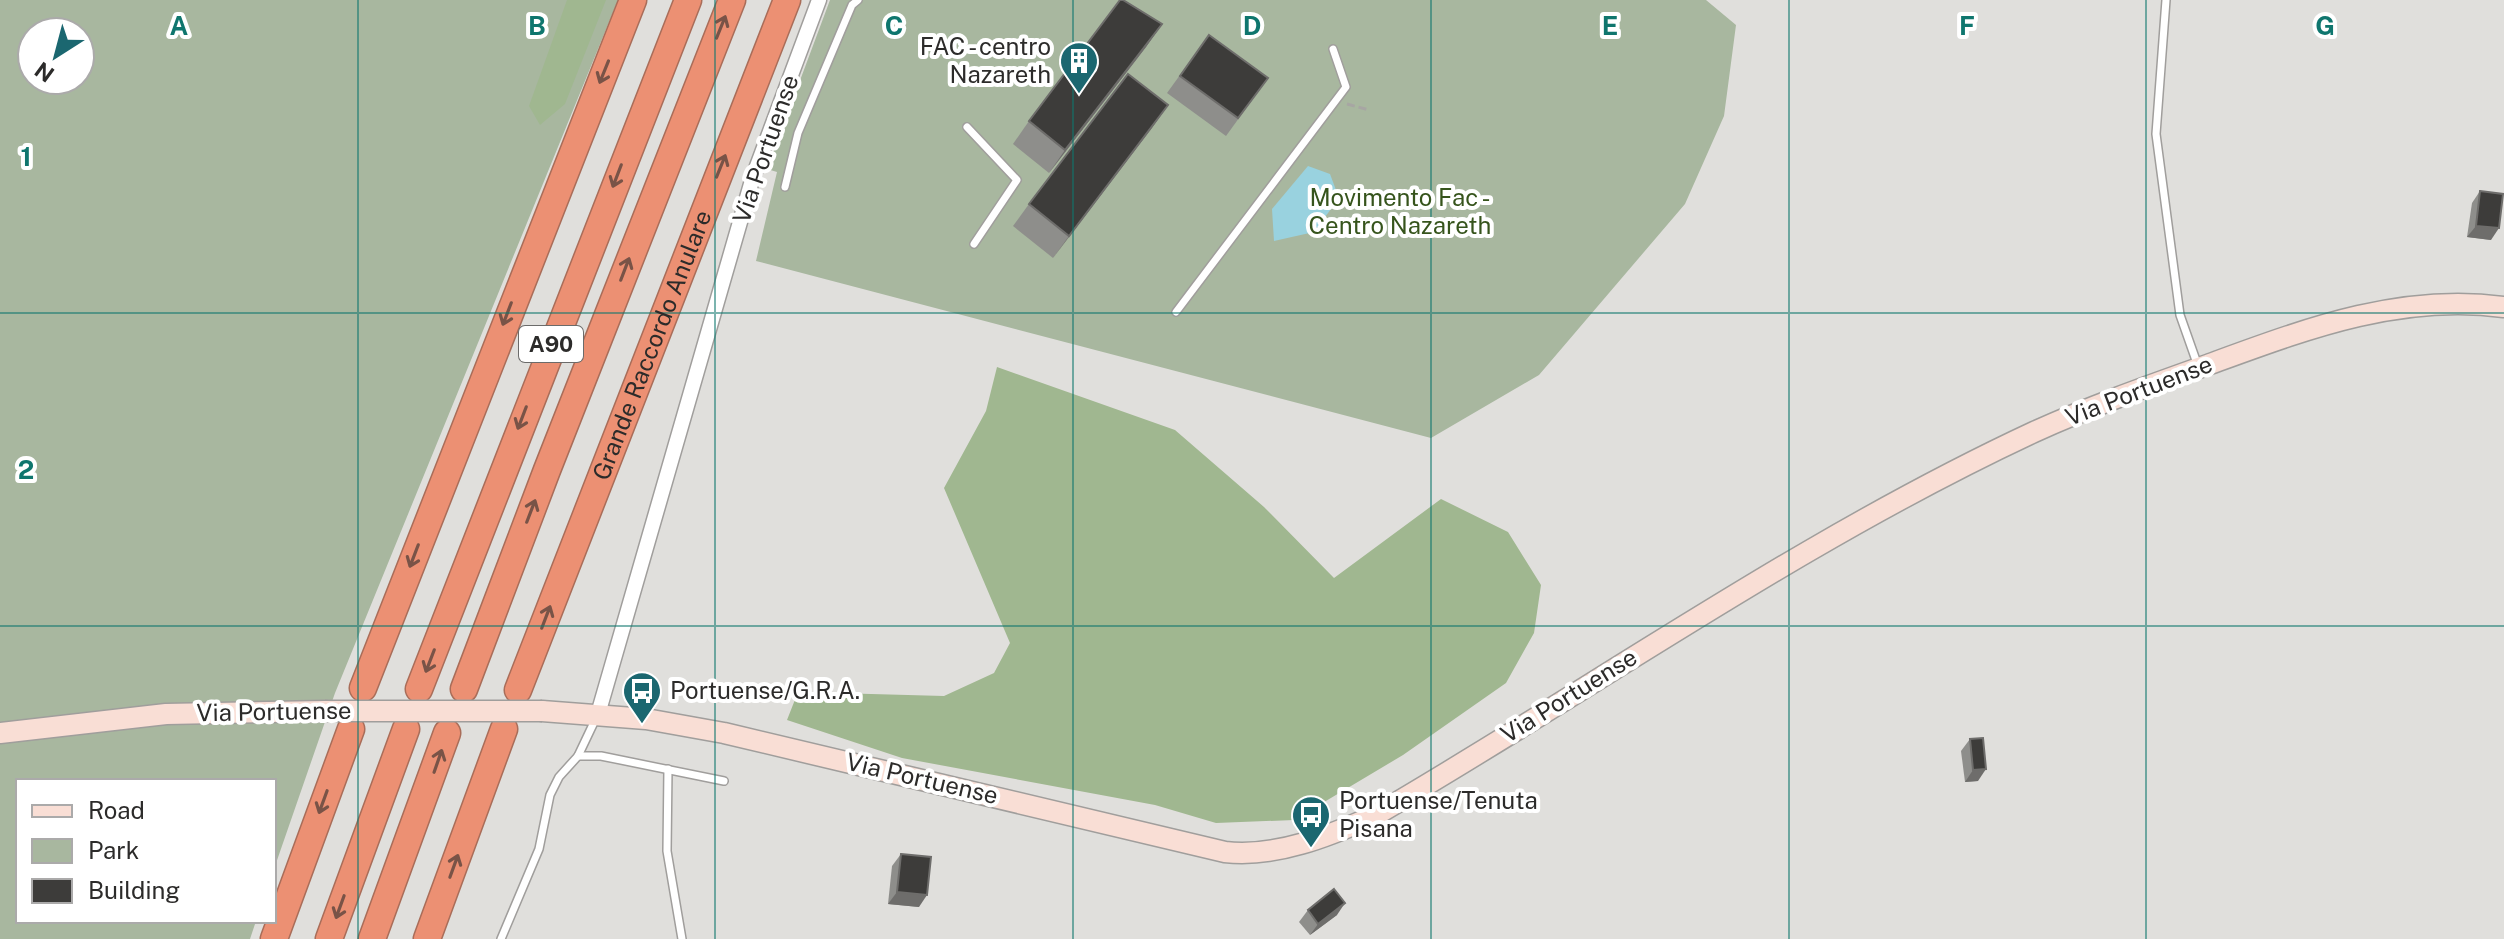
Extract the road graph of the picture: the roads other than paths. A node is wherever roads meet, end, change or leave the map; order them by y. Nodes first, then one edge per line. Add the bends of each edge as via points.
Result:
1 (633, 0) edge
2 (688, 0) edge
3 (732, 0) edge
4 (787, 0) edge
5 (819, 0) edge
6 (858, 0) edge
7 (2166, 0) edge
8 (1333, 49) dead end
9 (967, 127) dead end
10 (785, 187) dead end
11 (974, 244) dead end
12 (2504, 307) edge
13 (1176, 312) dead end
14 (2199, 368) junction
15 (363, 688) dead end
16 (419, 689) dead end
17 (464, 689) dead end
18 (518, 690) dead end
19 (598, 714) junction
20 (351, 729) dead end
21 (406, 729) dead end
22 (504, 729) dead end
23 (0, 733) edge
24 (447, 733) dead end
25 (578, 756) junction
26 (668, 769) junction
27 (724, 781) dead end
28 (274, 939) edge
29 (329, 939) edge
30 (372, 939) edge
31 (427, 939) edge
32 (501, 939) edge
33 (682, 939) edge

1 -> 15 highway
2 -> 16 highway, A90
17 -> 3 highway, A90
18 -> 4 highway, Grande Raccordo Anulare
5 - 19 street, Via Portuense via 753,177
6 - 10 lane via 798,133
7 - 14 lane via 2156,134 2180,315
8 - 13 lane via 1346,87
9 - 11 lane via 1017,180
12 - 14 main road, Via Portuense via 2458,303 2391,308 2302,331
14 - 19 main road, Via Portuense via 2059,421 1879,510 1688,621 1374,816 1281,848 1225,852 724,733
19 - 23 main road, Via Portuense, bridge via 166,714
19 - 25 lane
20 -> 28 highway
21 -> 29 highway
31 -> 22 highway
30 -> 24 highway
25 - 26 lane
25 - 32 lane via 550,795 539,849
26 - 27 lane
26 - 33 lane via 667,851

